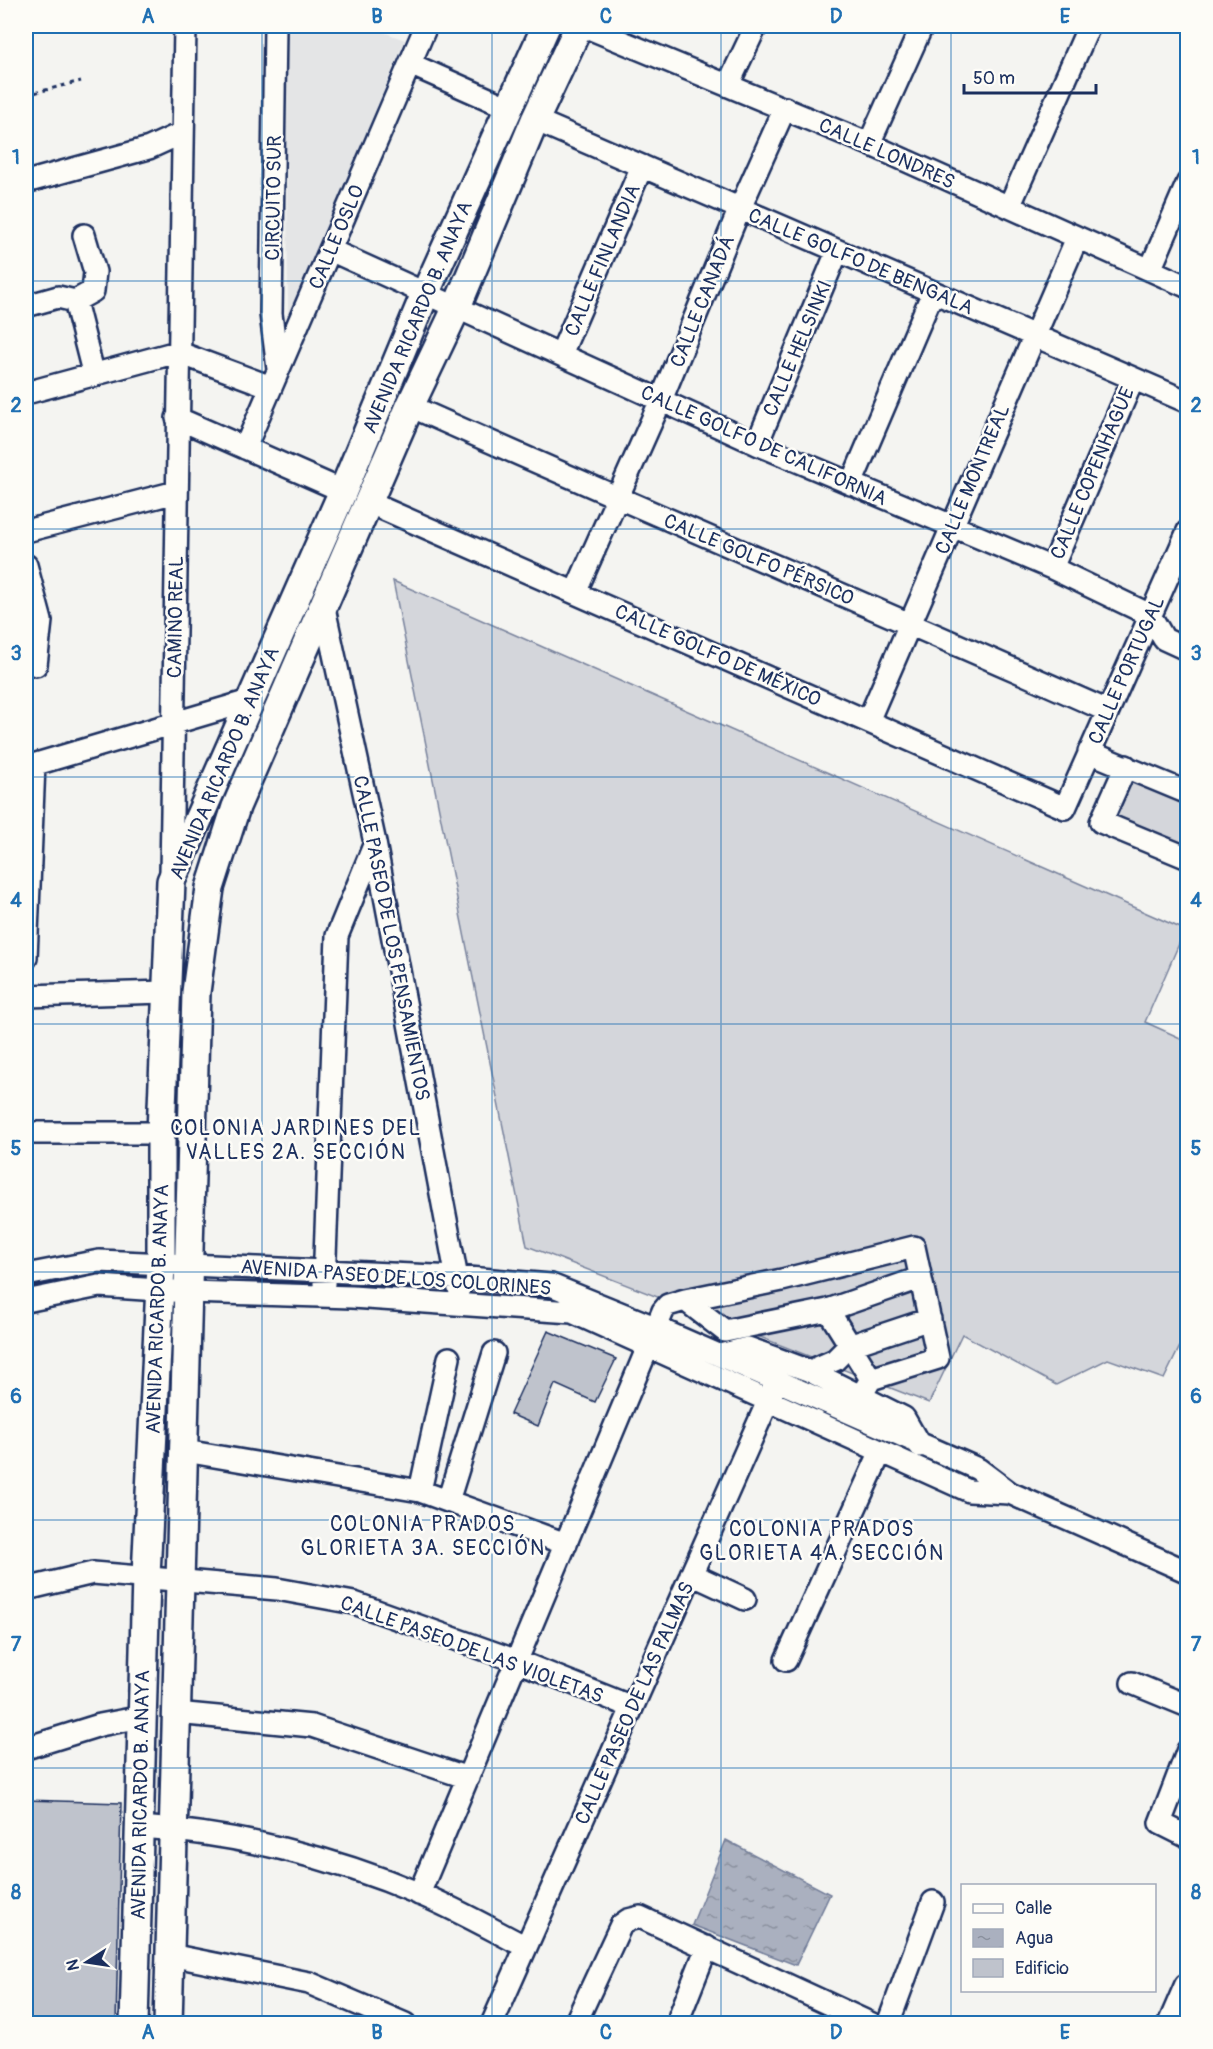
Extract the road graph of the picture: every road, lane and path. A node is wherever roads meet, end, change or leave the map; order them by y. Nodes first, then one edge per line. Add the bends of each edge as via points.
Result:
1 (185, 26) edge
2 (275, 26) edge
3 (426, 26) edge
4 (546, 26) edge
5 (579, 26) edge
6 (584, 26) edge
7 (756, 26) edge
8 (922, 26) edge
9 (1089, 26) edge
10 (410, 64) junction
11 (81, 81) dead end
12 (728, 85) junction
13 (26, 94) edge
14 (509, 108) junction
15 (785, 108) junction
16 (535, 120) junction
17 (182, 132) junction
18 (869, 144) junction
19 (642, 166) junction
20 (26, 182) edge
21 (1188, 182) edge
22 (1009, 207) junction
23 (740, 208) junction
24 (84, 235) dead end
25 (1077, 237) junction
26 (330, 250) junction
27 (837, 252) junction
28 (1150, 270) junction
29 (1188, 287) edge
30 (933, 292) junction
31 (425, 294) junction
32 (75, 300) junction
33 (26, 306) edge
34 (456, 309) junction
35 (1034, 336) junction
36 (177, 352) junction
37 (561, 354) junction
38 (94, 376) junction
39 (275, 379) junction
40 (1133, 379) junction
41 (26, 393) edge
42 (661, 400) junction
43 (1188, 402) edge
44 (410, 406) junction
45 (177, 418) junction
46 (757, 444) junction
47 (245, 448) junction
48 (851, 484) junction
49 (343, 491) junction
50 (176, 492) junction
51 (617, 499) junction
52 (370, 503) junction
53 (952, 527) junction
54 (26, 531) edge
55 (1188, 531) edge
56 (26, 565) edge
57 (1052, 568) junction
58 (574, 593) junction
59 (324, 608) junction
60 (1150, 615) junction
61 (910, 623) junction
62 (1188, 650) edge
63 (36, 665) dead end
64 (249, 701) junction
65 (1108, 711) junction
66 (868, 722) junction
67 (173, 723) junction
68 (1089, 752) junction
69 (30, 766) edge
70 (1126, 766) junction
71 (1188, 793) edge
72 (1065, 808) joint
73 (375, 843) junction
74 (1188, 858) edge
75 (171, 881) junction
76 (26, 958) edge
77 (166, 992) junction
78 (26, 996) edge
79 (162, 1132) junction
80 (26, 1133) edge
81 (189, 1264) junction
82 (324, 1271) junction
83 (26, 1275) edge
84 (160, 1277) junction
85 (457, 1277) junction
86 (920, 1278) junction
87 (188, 1293) junction
88 (323, 1296) junction
89 (685, 1300) junction
90 (26, 1301) edge
91 (462, 1304) junction
92 (828, 1310) junction
93 (930, 1319) junction
94 (653, 1337) junction
95 (849, 1346) junction
96 (494, 1353) dead end
97 (720, 1355) junction
98 (449, 1358) dead end
99 (810, 1371) junction
100 (776, 1382) junction
101 (866, 1387) junction
102 (768, 1402) junction
103 (920, 1446) junction
104 (185, 1451) junction
105 (881, 1451) junction
106 (948, 1458) junction
107 (978, 1469) junction
108 (939, 1478) junction
109 (420, 1491) junction
110 (969, 1491) junction
111 (1010, 1493) junction
112 (448, 1501) junction
113 (566, 1544) junction
114 (1188, 1572) edge
115 (691, 1574) junction
116 (146, 1576) junction
117 (180, 1579) junction
118 (26, 1588) edge
119 (745, 1599) dead end
120 (786, 1660) dead end
121 (517, 1661) junction
122 (1132, 1683) dead end
123 (1188, 1706) edge
124 (632, 1707) junction
125 (177, 1713) junction
126 (142, 1717) junction
127 (26, 1749) edge
128 (1188, 1750) edge
129 (468, 1778) junction
130 (140, 1827) junction
131 (173, 1829) junction
132 (1188, 1837) edge
133 (419, 1894) junction
134 (933, 1902) dead end
135 (526, 1947) junction
136 (707, 1947) junction
137 (170, 1955) junction
138 (1188, 1987) edge
139 (680, 2015) dead end
140 (134, 2024) edge
141 (168, 2024) edge
142 (405, 2024) edge
143 (492, 2024) edge
144 (575, 2024) edge
145 (872, 2024) edge
146 (888, 2024) edge
147 (1172, 2024) edge

1 - 17 street
2 - 39 street, CIRCUITO SUR via 271,314
3 - 10 street, CALLE OSLO
4 - 14 main road, AVENIDA RICARDO B. ANAYA
5 - 16 main road, AVENIDA RICARDO B. ANAYA
6 - 12 street, CALLE LONDRES
7 - 12 street
8 - 18 street
9 - 22 street
10 - 14 street
10 - 26 street, CALLE OSLO
11 - 13 path
12 - 15 street, CALLE LONDRES
14 - 31 main road, AVENIDA RICARDO B. ANAYA
15 - 18 street, CALLE LONDRES
15 - 23 street, CALLE CANADÁ
16 - 19 street, CALLE GOLFO DE BENGALA
16 - 34 main road, AVENIDA RICARDO B. ANAYA
17 - 20 street via 149,148
17 - 36 street
18 - 22 street, CALLE LONDRES
19 - 23 street, CALLE GOLFO DE BENGALA
19 - 37 street, CALLE FINLANDIA
21 - 28 street
22 - 25 street, CALLE LONDRES
23 - 27 street, CALLE GOLFO DE BENGALA
23 - 42 street, CALLE CANADÁ
24 - 32 street via 95,272 93,291
25 - 28 street, CALLE LONDRES
25 - 35 street, CALLE MONTREAL
26 - 31 street, CALLE GOLFO DE CALIFORNIA
26 - 39 street, CALLE OSLO
27 - 30 street, CALLE GOLFO DE BENGALA
27 - 46 street, CALLE HELSINKI
28 - 29 street, CALLE LONDRES
30 - 35 street, CALLE GOLFO DE BENGALA
30 - 48 street
31 - 34 street, CALLE GOLFO DE CALIFORNIA
31 - 49 main road, AVENIDA RICARDO B. ANAYA
32 - 33 street via 58,297
32 - 38 street
34 - 37 street, CALLE GOLFO DE CALIFORNIA
34 - 44 main road, AVENIDA RICARDO B. ANAYA
35 - 40 street, CALLE GOLFO DE BENGALA
35 - 53 street, CALLE MONTREAL
36 - 38 street
36 - 39 street
36 - 45 street, CAMINO REAL
37 - 42 street, CALLE GOLFO DE CALIFORNIA
38 - 41 street
39 - 47 street, CALLE OSLO
40 - 43 street, CALLE GOLFO DE BENGALA
40 - 57 street, CALLE COPENHAGUE
42 - 46 street, CALLE GOLFO DE CALIFORNIA
42 - 51 street, CALLE CANADÁ
44 - 51 street, CALLE GOLFO PÉRSICO
44 - 52 main road, AVENIDA RICARDO B. ANAYA
45 - 47 street
45 - 50 street, CAMINO REAL
46 - 48 street, CALLE GOLFO DE CALIFORNIA
47 - 49 street
48 - 53 street, CALLE GOLFO DE CALIFORNIA
49 - 64 main road, AVENIDA RICARDO B. ANAYA
50 - 54 street
50 - 67 street, CAMINO REAL
51 - 58 street, CALLE CANADÁ
51 - 61 street, CALLE GOLFO PÉRSICO
52 - 58 street, CALLE GOLFO DE MÉXICO
52 - 59 main road, AVENIDA RICARDO B. ANAYA
53 - 57 street, CALLE GOLFO DE CALIFORNIA
53 - 61 street, CALLE MONTREAL
55 - 60 street, CALLE PORTUGAL
56 - 63 street via 41,621
57 - 60 street, CALLE GOLFO DE CALIFORNIA
58 - 66 street, CALLE GOLFO DE MÉXICO
59 - 73 street, CALLE PASEO DE LOS PENSAMIENTOS
59 - 81 main road, AVENIDA RICARDO B. ANAYA via 236,807 210,888 196,992
60 - 62 street via 1164,639
60 - 65 street, CALLE PORTUGAL
61 - 65 street, CALLE GOLFO PÉRSICO
61 - 66 street, CALLE MONTREAL
64 - 67 street
64 - 75 main road, AVENIDA RICARDO B. ANAYA
65 - 68 street, CALLE PORTUGAL
66 - 72 street, CALLE GOLFO DE MÉXICO
67 - 69 street
67 - 75 street, CAMINO REAL
68 - 70 street
68 - 72 street, CALLE PORTUGAL
69 - 76 street
70 - 71 street
70 - 74 street via 1101,822
73 - 82 street via 337,936
73 - 85 street, CALLE PASEO DE LOS PENSAMIENTOS
75 - 77 main road, AVENIDA RICARDO B. ANAYA
77 - 78 street
77 - 79 main road, AVENIDA RICARDO B. ANAYA
79 - 80 street
79 - 84 main road, AVENIDA RICARDO B. ANAYA
81 - 82 street, AVENIDA PASEO DE LOS COLORINES
81 - 84 street, AVENIDA PASEO DE LOS COLORINES
81 - 87 main road, AVENIDA RICARDO B. ANAYA
82 - 85 street, AVENIDA PASEO DE LOS COLORINES
82 - 88 street
83 - 84 street, AVENIDA PASEO DE LOS COLORINES via 99,1261
84 - 87 street, AVENIDA PASEO DE LOS COLORINES
84 - 90 street, AVENIDA PASEO DE LOS COLORINES
84 - 116 main road, AVENIDA RICARDO B. ANAYA
85 - 91 street, CALLE PASEO DE LOS PENSAMIENTOS
85 - 94 street, AVENIDA PASEO DE LOS COLORINES via 551,1285
86 - 89 street via 914,1247
86 - 92 street
86 - 93 street
87 - 88 street, AVENIDA PASEO DE LOS COLORINES
87 - 104 main road, AVENIDA RICARDO B. ANAYA
88 - 91 street, AVENIDA PASEO DE LOS COLORINES
89 - 92 street via 725,1331
89 - 94 street via 668,1305
91 - 94 street, AVENIDA PASEO DE LOS COLORINES via 572,1312
92 - 95 street
93 - 95 street
93 - 101 street via 938,1358
94 - 97 street, AVENIDA PASEO DE LOS COLORINES
94 - 102 street, AVENIDA PASEO DE LOS COLORINES
94 - 113 street
95 - 99 street via 835,1360
95 - 101 street
96 - 112 street
97 - 99 street via 748,1348
97 - 100 street, AVENIDA PASEO DE LOS COLORINES
98 - 109 street
99 - 101 street
100 - 102 street, CALLE PASEO DE LAS PALMAS
100 - 103 street, AVENIDA PASEO DE LOS COLORINES
101 - 103 street via 904,1418
102 - 105 street, AVENIDA PASEO DE LOS COLORINES
102 - 115 street, CALLE PASEO DE LAS PALMAS
103 - 106 street, AVENIDA PASEO DE LOS COLORINES
104 - 109 street
104 - 117 main road, AVENIDA RICARDO B. ANAYA
105 - 108 street, AVENIDA PASEO DE LOS COLORINES
105 - 120 street
106 - 107 street, AVENIDA PASEO DE LOS COLORINES
106 - 108 street
107 - 110 street
107 - 111 street, AVENIDA PASEO DE LOS COLORINES
108 - 110 street, AVENIDA PASEO DE LOS COLORINES
109 - 112 street
110 - 111 street, AVENIDA PASEO DE LOS COLORINES
111 - 114 street, AVENIDA PASEO DE LOS COLORINES
112 - 113 street
113 - 121 street
115 - 119 street
115 - 124 street, CALLE PASEO DE LAS PALMAS
116 - 117 street, CALLE PASEO DE LAS VIOLETAS
116 - 118 street, CALLE PASEO DE LAS VIOLETAS via 93,1573
116 - 126 main road, AVENIDA RICARDO B. ANAYA
117 - 121 street, CALLE PASEO DE LAS VIOLETAS via 277,1589 354,1603
117 - 125 main road, AVENIDA RICARDO B. ANAYA
121 - 124 street, CALLE PASEO DE LAS VIOLETAS
121 - 129 street
122 - 123 street
124 - 135 street, CALLE PASEO DE LAS PALMAS
125 - 129 street via 312,1726
125 - 131 main road, AVENIDA RICARDO B. ANAYA
126 - 127 street via 100,1725
126 - 130 main road, AVENIDA RICARDO B. ANAYA
128 - 132 street via 1160,1823
129 - 133 street
130 - 131 street
130 - 140 main road, AVENIDA RICARDO B. ANAYA
131 - 133 street via 292,1850
131 - 137 main road, AVENIDA RICARDO B. ANAYA
133 - 135 street
134 - 146 street
135 - 143 street, CALLE PASEO DE LAS PALMAS
136 - 139 street
136 - 144 street via 640,1917 628,1920 621,1925
136 - 145 street
137 - 141 main road, AVENIDA RICARDO B. ANAYA
137 - 142 street via 309,1983
138 - 147 main road

